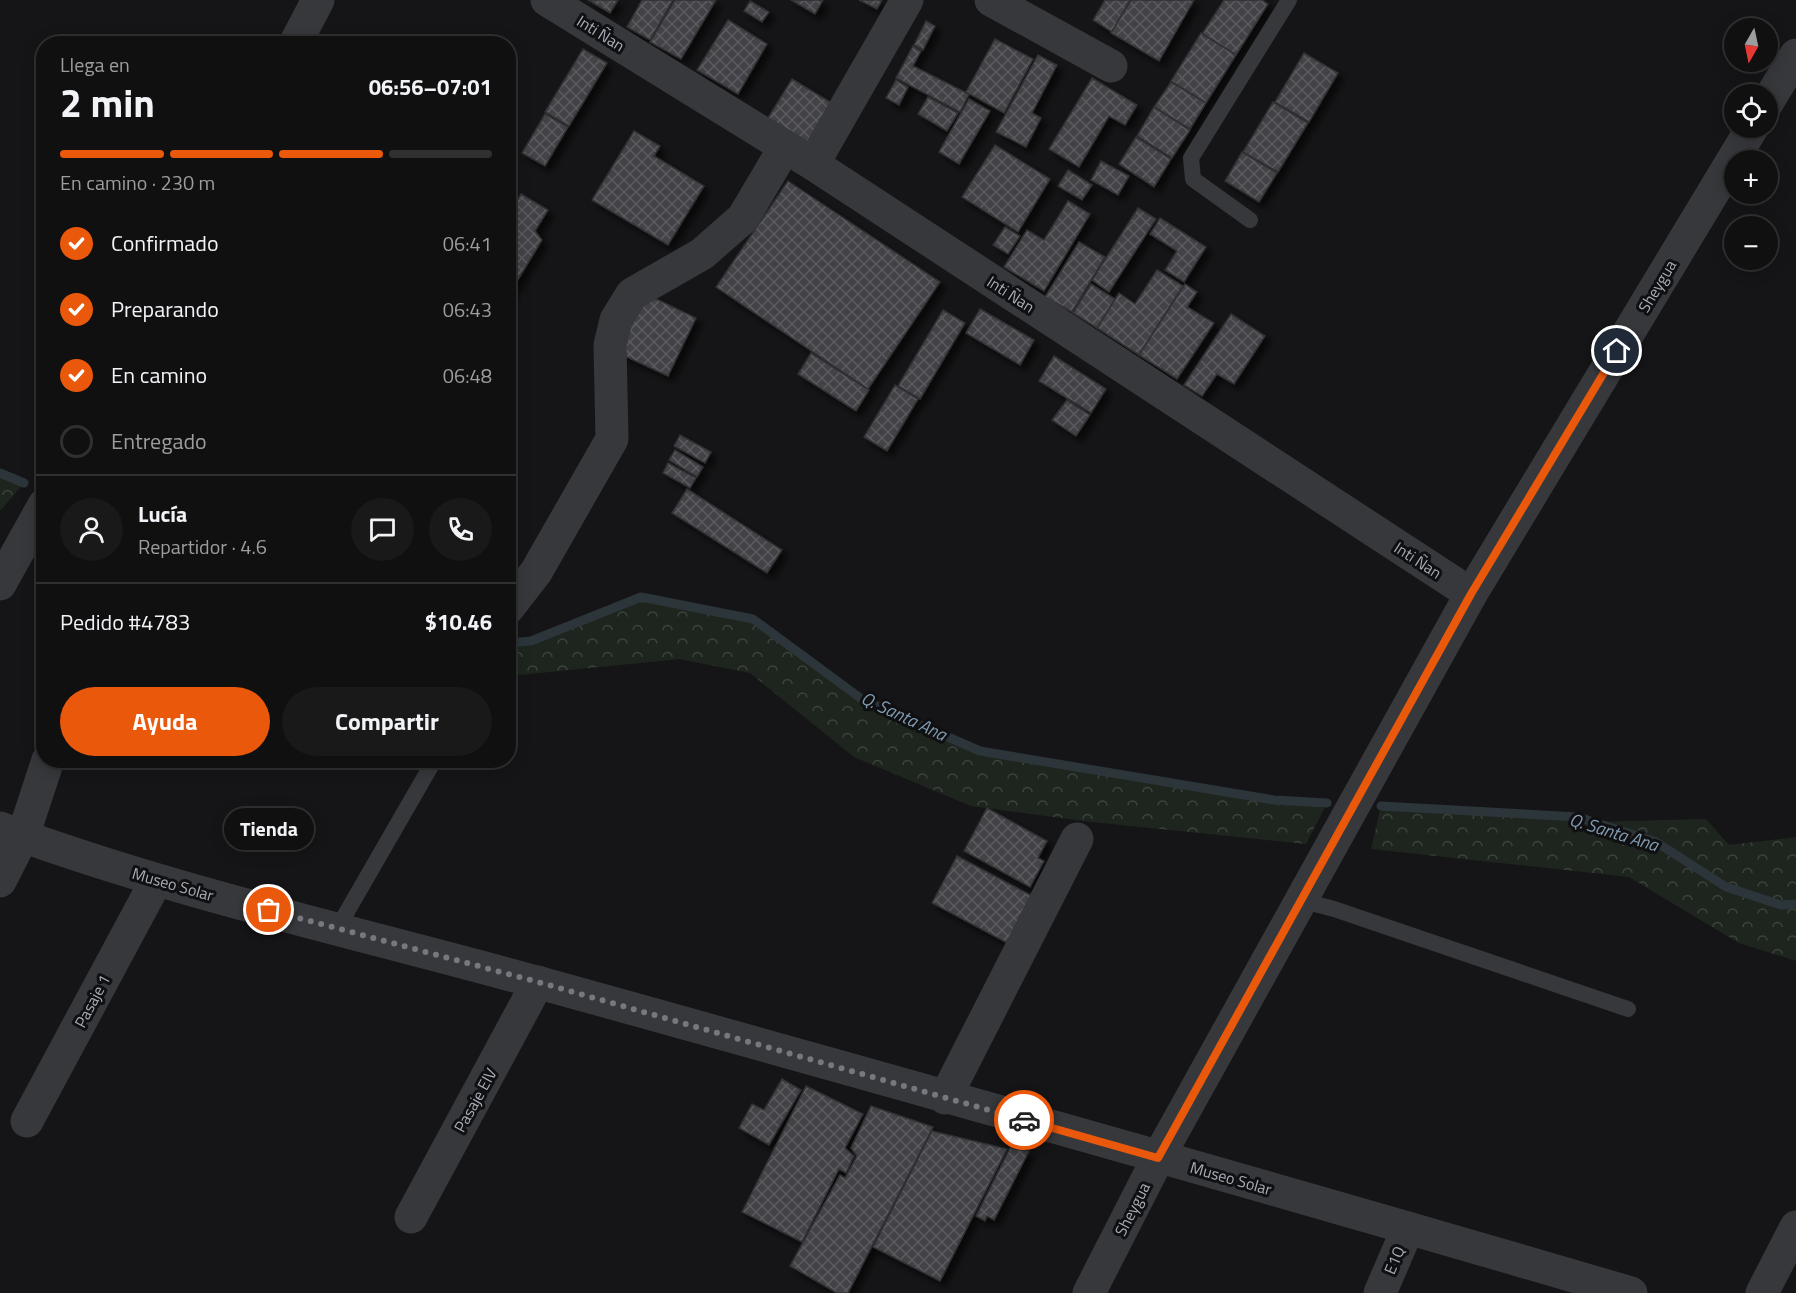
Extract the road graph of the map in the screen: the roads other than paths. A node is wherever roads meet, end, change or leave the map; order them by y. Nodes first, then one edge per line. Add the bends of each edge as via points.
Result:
1 (318, 0) edge
2 (547, 0) edge
3 (907, 0) edge
4 (991, 0) edge
5 (1289, 0) edge
6 (299, 36) edge
7 (1796, 55) edge
8 (1111, 66) dead end
9 (1778, 85) edge
10 (1746, 138) edge
11 (785, 147) junction
12 (813, 164) junction
13 (1250, 220) dead end
14 (36, 519) edge
15 (0, 584) edge
16 (1471, 594) junction
17 (516, 598) edge
18 (44, 768) edge
19 (430, 768) edge
20 (11, 832) edge
21 (1077, 839) dead end
22 (156, 880) junction
23 (0, 881) edge
24 (1300, 900) junction
25 (337, 928) junction
26 (538, 982) junction
27 (1628, 1009) dead end
28 (945, 1098) junction
29 (27, 1121) dead end
30 (1158, 1158) junction
31 (411, 1217) dead end
32 (1796, 1227) edge
33 (1408, 1228) junction
34 (1089, 1293) edge
35 (1380, 1293) edge
36 (1630, 1293) edge
37 (1762, 1293) edge

1 - 6 street
2 - 11 street, Inti Ñan
3 - 12 street
4 - 8 street
5 - 13 lane via 1191,158 1193,179
7 - 9 street
10 - 16 street, Sheygua
11 - 12 street, Inti Ñan
11 - 17 street via 743,218 702,254 632,294 616,320 610,345 612,439 536,572
12 - 16 street, Inti Ñan
14 - 15 street
16 - 24 street, Sheygua
18 - 20 street
19 - 25 lane
20 - 22 street, Museo Solar
20 - 23 street
21 - 28 street
22 - 25 street, Museo Solar
22 - 29 street, Pasaje 1
24 - 27 lane
24 - 30 street, Sheygua
25 - 26 street, Museo Solar
26 - 28 street, Museo Solar
26 - 31 street, Pasaje EIV
28 - 30 street, Museo Solar
30 - 33 street, Museo Solar
30 - 34 street, Sheygua
32 - 37 street
33 - 35 street, E1Q
33 - 36 street, Museo Solar

